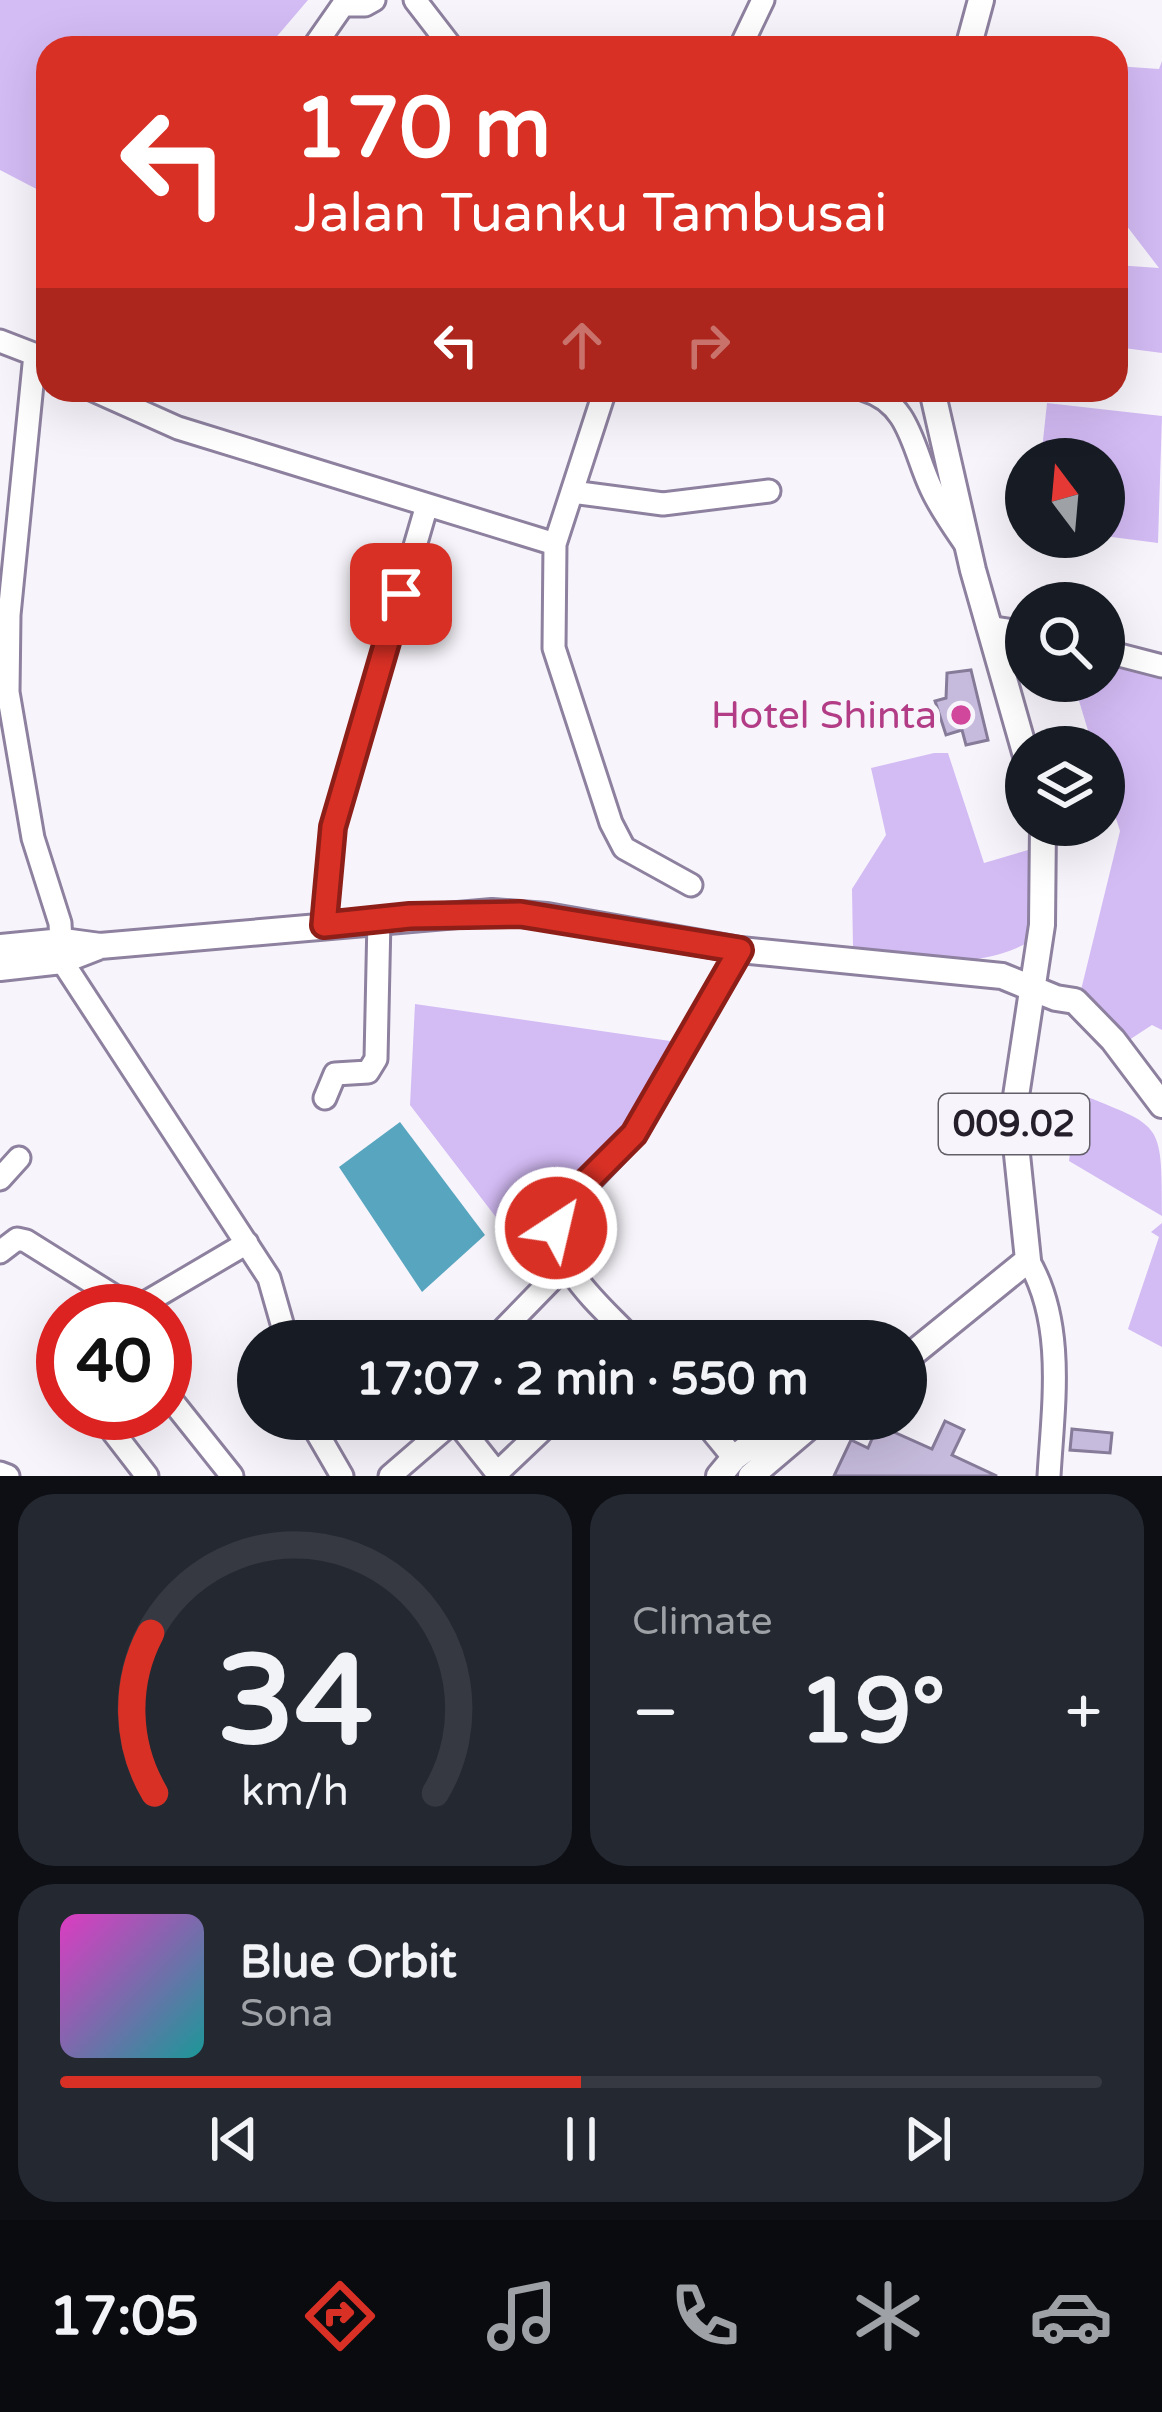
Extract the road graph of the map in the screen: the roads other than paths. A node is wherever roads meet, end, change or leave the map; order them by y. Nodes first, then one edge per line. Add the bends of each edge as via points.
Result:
1 (374, 0) edge
2 (415, 0) edge
3 (763, 0) edge
4 (981, 0) edge
5 (321, 36) edge
6 (443, 36) edge
7 (746, 36) edge
8 (971, 36) edge
9 (0, 340) edge
10 (36, 356) edge
11 (36, 398) edge
12 (120, 402) edge
13 (601, 402) edge
14 (890, 402) edge
15 (935, 402) edge
16 (769, 491) dead end
17 (572, 492) junction
18 (427, 506) junction
19 (555, 544) junction
20 (967, 546) junction
21 (988, 626) junction
22 (1005, 629) edge
23 (1125, 656) edge
24 (1162, 666) edge
25 (1017, 726) edge
26 (1043, 846) edge
27 (691, 885) dead end
28 (379, 919) junction
29 (324, 925) junction
30 (0, 947) edge
31 (740, 950) junction
32 (63, 951) junction
33 (0, 968) edge
34 (1029, 987) junction
35 (1056, 998) junction
36 (325, 1098) dead end
37 (1162, 1105) edge
38 (1162, 1126) edge
39 (19, 1158) dead end
40 (0, 1179) edge
41 (247, 1243) junction
42 (0, 1252) edge
43 (1028, 1261) junction
44 (566, 1265) junction
45 (992, 1288) junction
46 (281, 1320) edge
47 (512, 1320) edge
48 (615, 1320) edge
49 (927, 1327) edge
50 (927, 1343) edge
51 (192, 1426) edge
52 (119, 1440) edge
53 (321, 1440) edge
54 (432, 1440) edge
55 (473, 1440) edge
56 (533, 1440) edge
57 (718, 1440) edge
58 (768, 1440) edge
59 (788, 1440) edge
60 (742, 1472) edge
61 (147, 1476) edge
62 (232, 1476) edge
63 (342, 1476) edge
64 (390, 1476) edge
65 (1049, 1476) edge

1 - 5 street via 343,4
2 - 6 street
3 - 7 street
4 - 8 main road
9 - 10 street
11 - 32 street via 9,615 8,692
12 - 18 street
13 - 17 street
14 - 20 street
15 - 20 main road
16 - 17 street via 663,504
17 - 19 street
18 - 19 street
18 - 29 street via 333,827
19 - 27 street via 554,648 611,823 624,848
20 - 21 main road
21 - 22 street
21 - 25 main road
23 - 24 street
26 - 34 main road, 009.02 via 1042,925
28 - 29 main road
28 - 31 main road via 547,916
28 - 36 street via 376,1059 368,1072 335,1074
29 - 32 main road
30 - 32 main road
31 - 34 main road via 1003,976
31 - 44 street via 634,1134 558,1214
32 - 33 main road
32 - 41 street
34 - 35 main road
34 - 43 main road, 009.02 via 1013,1116
35 - 37 main road via 1088,1011
35 - 38 main road
39 - 40 street
41 - 42 street via 130,1306 26,1241
41 - 46 street
43 - 45 main road
43 - 65 street via 1054,1343
44 - 47 street
44 - 48 street
45 - 49 main road
45 - 50 main road
51 - 62 street
52 - 61 street
53 - 63 street
54 - 64 street
55 - 56 street via 500,1473
57 - 60 street
58 - 60 main road
59 - 60 main road

